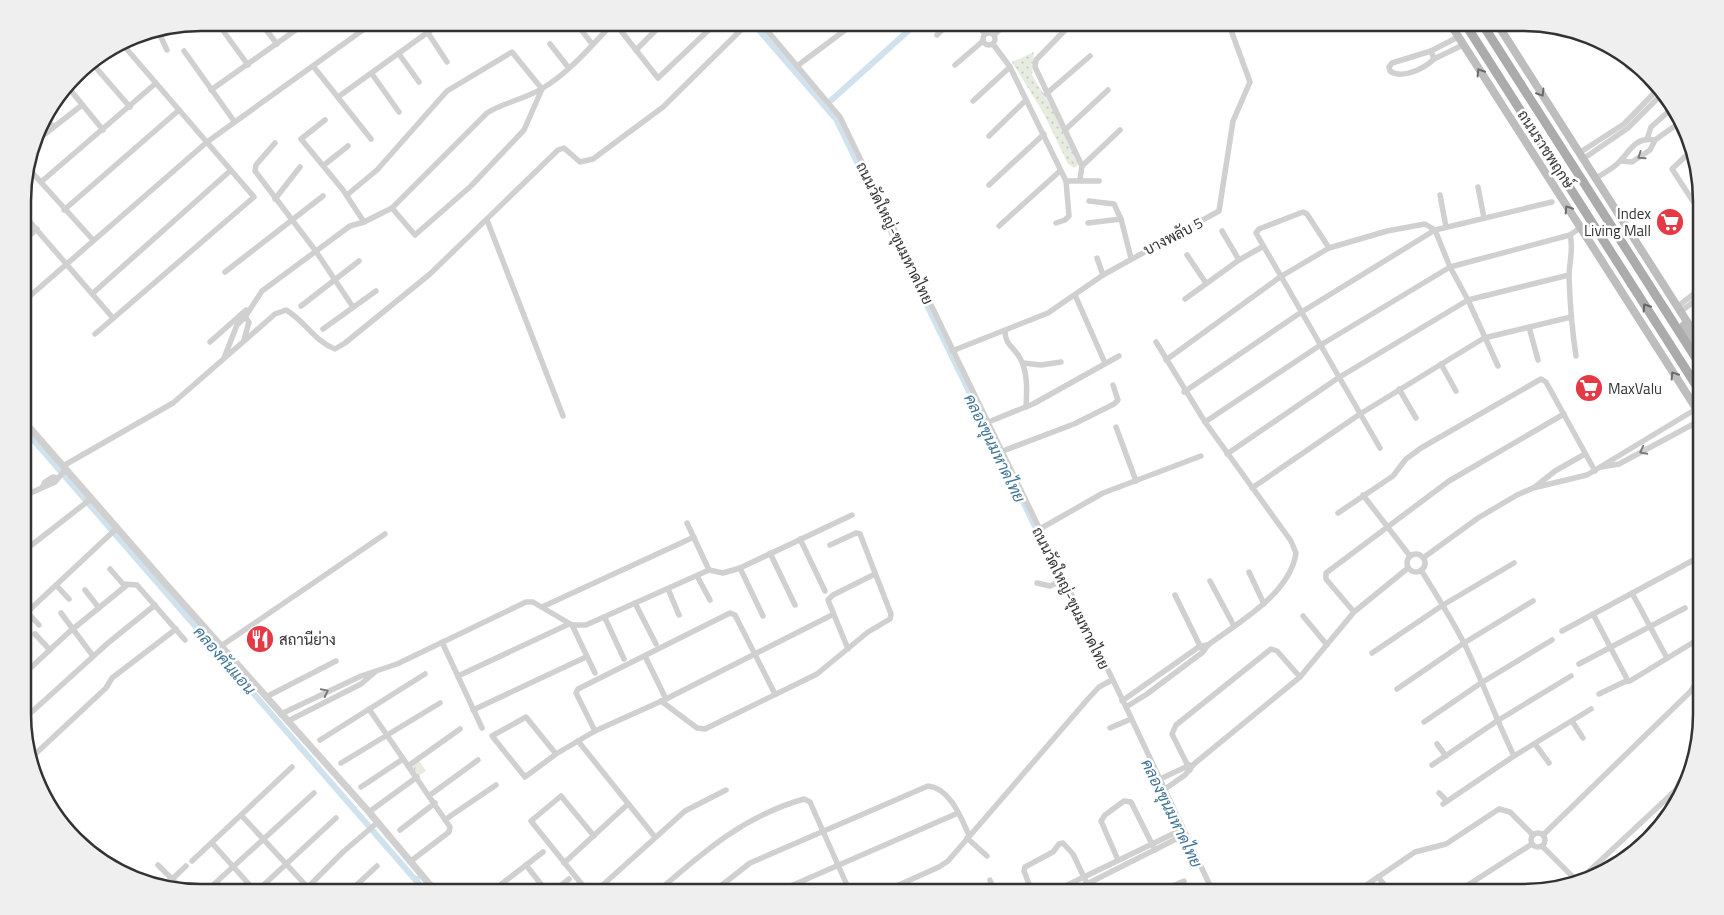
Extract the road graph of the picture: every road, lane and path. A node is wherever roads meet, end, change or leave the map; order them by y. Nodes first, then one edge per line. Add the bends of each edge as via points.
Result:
1 (940, 31) edge
2 (980, 31) edge
3 (999, 31) edge
4 (1064, 31) edge
5 (1231, 31) edge
6 (1454, 31) edge
7 (1470, 31) edge
8 (1487, 31) edge
9 (1502, 31) edge
10 (224, 32) dead end
11 (267, 32) edge
12 (293, 32) edge
13 (361, 32) edge
14 (583, 32) edge
15 (604, 32) edge
16 (622, 32) edge
17 (654, 32) edge
18 (707, 32) edge
19 (740, 32) edge
20 (768, 32) edge
21 (840, 32) edge
22 (428, 33) joint
23 (937, 34) dead end
24 (994, 36) junction
25 (161, 37) edge
26 (984, 37) junction
27 (1458, 37) junction
28 (276, 44) junction
29 (550, 44) dead end
30 (592, 44) junction
31 (993, 44) junction
32 (1464, 45) junction
33 (127, 49) edge
34 (167, 50) dead end
35 (636, 50) junction
36 (184, 51) dead end
37 (1431, 51) junction
38 (399, 54) junction
39 (1090, 56) dead end
40 (1434, 59) junction
41 (447, 62) dead end
42 (248, 65) junction
43 (955, 65) dead end
44 (314, 66) junction
45 (797, 66) junction
46 (568, 67) junction
47 (1010, 67) junction
48 (96, 68) edge
49 (372, 74) junction
50 (419, 82) dead end
51 (156, 83) junction
52 (542, 89) junction
53 (211, 90) junction
54 (1108, 90) dead end
55 (72, 92) edge
56 (1046, 94) junction
57 (1656, 95) edge
58 (338, 97) junction
59 (1026, 100) junction
60 (973, 102) dead end
61 (82, 105) junction
62 (130, 107) junction
63 (179, 110) junction
64 (399, 112) dead end
65 (1667, 113) edge
66 (324, 120) dead end
67 (234, 121) junction
68 (50, 124) edge
69 (1675, 126) edge
70 (53, 127) junction
71 (103, 130) junction
72 (1066, 130) junction
73 (1120, 130) dead end
74 (46, 133) edge
75 (1044, 134) junction
76 (989, 136) dead end
77 (371, 139) dead end
78 (1647, 139) junction
79 (1655, 140) junction
80 (207, 142) junction
81 (275, 143) dead end
82 (348, 146) dead end
83 (1581, 156) junction
84 (1686, 156) edge
85 (1621, 161) junction
86 (324, 165) junction
87 (1082, 166) junction
88 (300, 167) dead end
89 (1060, 170) junction
90 (230, 171) junction
91 (34, 174) edge
92 (1080, 179) junction
93 (1595, 179) junction
94 (1066, 181) junction
95 (1099, 181) dead end
96 (41, 182) junction
97 (989, 185) dead end
98 (1478, 188) dead end
99 (346, 195) junction
100 (1440, 195) dead end
101 (1692, 195) edge
102 (323, 196) dead end
103 (1690, 197) junction
104 (275, 198) junction
105 (1089, 201) dead end
106 (1693, 201) edge
107 (1552, 202) dead end
108 (392, 208) junction
109 (64, 210) junction
110 (1484, 218) junction
111 (1121, 219) junction
112 (487, 220) junction
113 (292, 221) junction
114 (364, 222) junction
115 (1056, 223) dead end
116 (1088, 223) dead end
117 (32, 224) edge
118 (999, 226) dead end
119 (1446, 226) junction
120 (1580, 228) junction
121 (37, 229) junction
122 (1435, 230) junction
123 (1222, 231) dead end
124 (32, 233) edge
125 (1570, 236) junction
126 (93, 240) junction
127 (1262, 247) junction
128 (1329, 248) junction
129 (315, 250) junction
130 (1187, 255) dead end
131 (1097, 258) dead end
132 (1131, 258) junction
133 (1239, 260) junction
134 (359, 261) dead end
135 (68, 264) junction
136 (1450, 267) junction
137 (225, 272) dead end
138 (1102, 275) junction
139 (1569, 275) junction
140 (1280, 277) junction
141 (336, 279) junction
142 (1206, 283) junction
143 (376, 291) dead end
144 (92, 293) junction
145 (32, 295) edge
146 (1075, 295) junction
147 (1693, 295) edge
148 (1185, 299) dead end
149 (1468, 300) junction
150 (1693, 300) edge
151 (253, 305) junction
152 (301, 306) dead end
153 (354, 307) junction
154 (1677, 308) junction
155 (1300, 313) junction
156 (244, 317) junction
157 (1571, 317) junction
158 (113, 318) junction
159 (1530, 327) junction
160 (322, 329) dead end
161 (1005, 331) junction
162 (1693, 332) edge
163 (95, 334) dead end
164 (1484, 338) junction
165 (244, 341) junction
166 (210, 342) dead end
167 (1156, 342) dead end
168 (1693, 342) edge
169 (1319, 346) junction
170 (952, 351) junction
171 (1693, 355) edge
172 (1119, 356) dead end
173 (1576, 356) dead end
174 (223, 360) junction
175 (1166, 360) junction
176 (1538, 360) dead end
177 (1061, 362) dead end
178 (1022, 363) junction
179 (1105, 363) junction
180 (1441, 364) junction
181 (1498, 366) dead end
182 (1338, 378) junction
183 (1693, 380) edge
184 (1113, 385) dead end
185 (1399, 388) junction
186 (1456, 391) dead end
187 (1184, 392) junction
188 (1693, 406) edge
189 (1026, 407) junction
190 (1360, 414) junction
191 (1564, 414) junction
192 (563, 416) dead end
193 (1693, 416) edge
194 (1416, 418) dead end
195 (1693, 418) edge
196 (1205, 422) junction
197 (986, 423) junction
198 (1116, 426) dead end
199 (32, 432) edge
200 (1656, 433) junction
201 (1660, 442) junction
202 (1380, 448) dead end
203 (1000, 452) junction
204 (1227, 454) junction
205 (1585, 454) junction
206 (1201, 456) dead end
207 (1601, 467) junction
208 (1595, 471) junction
209 (61, 473) junction
210 (1136, 481) junction
211 (1252, 488) junction
212 (1533, 488) junction
213 (31, 492) edge
214 (1363, 495) junction
215 (90, 500) junction
216 (1338, 513) dead end
217 (852, 515) dead end
218 (687, 523) dead end
219 (1387, 527) junction
220 (116, 529) junction
221 (1038, 530) junction
222 (385, 534) dead end
223 (694, 537) junction
224 (800, 539) junction
225 (830, 545) dead end
226 (31, 546) edge
227 (770, 553) junction
228 (1410, 556) junction
229 (1423, 558) junction
230 (1693, 560) edge
231 (1514, 563) dead end
232 (110, 568) dead end
233 (740, 568) junction
234 (1408, 568) junction
235 (709, 570) junction
236 (1421, 570) junction
237 (1249, 572) dead end
238 (875, 574) junction
239 (697, 576) junction
240 (1061, 581) junction
241 (1210, 581) dead end
242 (1037, 583) dead end
243 (56, 585) junction
244 (128, 585) junction
245 (668, 588) junction
246 (85, 590) dead end
247 (825, 590) dead end
248 (1632, 593) junction
249 (1175, 595) dead end
250 (69, 599) dead end
251 (710, 600) dead end
252 (1533, 601) dead end
253 (635, 603) junction
254 (1264, 604) junction
255 (155, 605) junction
256 (795, 605) dead end
257 (1443, 605) junction
258 (31, 607) edge
259 (542, 607) junction
260 (99, 608) junction
261 (1685, 608) dead end
262 (1354, 612) junction
263 (61, 613) dead end
264 (679, 614) dead end
265 (1593, 614) junction
266 (832, 615) junction
267 (763, 616) dead end
268 (1303, 616) dead end
269 (605, 618) junction
270 (31, 619) edge
271 (570, 624) junction
272 (39, 626) dead end
273 (1234, 626) junction
274 (1650, 627) junction
275 (72, 629) junction
276 (176, 629) junction
277 (1562, 631) dead end
278 (35, 634) dead end
279 (185, 640) dead end
280 (1552, 640) dead end
281 (442, 642) junction
282 (1693, 642) edge
283 (656, 644) dead end
284 (1464, 644) junction
285 (1208, 645) junction
286 (1327, 645) junction
287 (221, 646) junction
288 (1200, 646) junction
289 (1610, 648) junction
290 (848, 649) junction
291 (50, 650) junction
292 (1203, 652) junction
293 (1372, 653) dead end
294 (754, 654) junction
295 (93, 656) junction
296 (645, 656) junction
297 (586, 657) junction
298 (1667, 658) junction
299 (624, 659) dead end
300 (336, 661) dead end
301 (1579, 664) dead end
302 (31, 666) edge
303 (377, 671) junction
304 (594, 673) dead end
305 (425, 674) dead end
306 (458, 676) junction
307 (1571, 676) dead end
308 (1300, 677) junction
309 (1110, 681) junction
310 (1628, 681) junction
311 (1481, 683) junction
312 (1397, 689) dead end
313 (1693, 689) edge
314 (1691, 692) joint
315 (775, 694) junction
316 (1599, 694) dead end
317 (266, 697) junction
318 (664, 700) junction
319 (1122, 700) junction
320 (440, 703) dead end
321 (1126, 707) junction
322 (369, 709) junction
323 (1591, 709) dead end
324 (473, 710) junction
325 (31, 713) edge
326 (281, 714) junction
327 (288, 721) junction
328 (1127, 721) junction
329 (1497, 721) junction
330 (1572, 721) junction
331 (1424, 722) dead end
332 (482, 728) dead end
333 (1110, 728) dead end
334 (460, 729) dead end
335 (595, 731) junction
336 (388, 735) junction
337 (1583, 738) dead end
338 (320, 740) dead end
339 (578, 741) junction
340 (1437, 744) dead end
341 (1535, 744) junction
342 (36, 753) edge
343 (556, 754) junction
344 (1446, 756) junction
345 (1514, 756) junction
346 (403, 759) junction
347 (478, 760) dead end
348 (341, 763) dead end
349 (1549, 764) dead end
350 (1432, 765) dead end
351 (408, 766) junction
352 (292, 767) dead end
353 (1188, 768) junction
354 (417, 777) junction
355 (1160, 779) junction
356 (496, 784) dead end
357 (361, 787) dead end
358 (1165, 789) junction
359 (726, 790) dead end
360 (1439, 792) dead end
361 (1673, 793) edge
362 (314, 794) dead end
363 (430, 795) junction
364 (435, 803) junction
365 (628, 804) junction
366 (370, 812) junction
367 (958, 813) junction
368 (241, 815) junction
369 (336, 818) dead end
370 (446, 819) junction
371 (376, 823) junction
372 (400, 830) dead end
373 (823, 831) junction
374 (1183, 832) junction
375 (1533, 835) junction
376 (1543, 835) junction
377 (594, 836) junction
378 (655, 837) junction
379 (968, 837) junction
380 (1173, 837) junction
381 (263, 839) junction
382 (212, 843) junction
383 (1152, 844) junction
384 (1532, 844) junction
385 (1542, 846) junction
386 (1155, 850) junction
387 (543, 852) dead end
388 (987, 856) dead end
389 (1118, 860) junction
390 (192, 861) dead end
391 (411, 861) junction
392 (564, 863) junction
393 (287, 864) junction
394 (158, 865) dead end
395 (526, 865) junction
396 (839, 865) junction
397 (186, 866) dead end
398 (234, 866) junction
399 (377, 866) dead end
400 (1592, 869) edge
401 (1572, 876) edge
402 (1378, 877) junction
403 (1084, 878) junction
404 (172, 879) joint
405 (568, 879) dead end
406 (990, 880) dead end
407 (1184, 881) dead end
408 (902, 883) edge
409 (991, 883) edge
410 (1029, 883) edge
411 (1072, 883) edge
412 (1086, 883) edge
413 (1090, 883) edge
414 (1179, 883) edge
415 (1209, 883) edge
416 (1369, 883) edge
417 (1383, 883) edge
418 (1471, 883) edge
419 (214, 884) edge
420 (249, 884) edge
421 (265, 884) edge
422 (305, 884) edge
423 (316, 884) edge
424 (358, 884) edge
425 (429, 884) edge
426 (502, 884) edge
427 (541, 884) edge
428 (563, 884) edge
429 (581, 884) edge
430 (604, 884) edge
431 (667, 884) edge
432 (724, 884) edge
433 (796, 884) edge
434 (847, 884) edge

1 - 23 street
2 - 26 street
3 - 24 street
4 - 56 street via 1036,60 1035,67
5 - 132 street, บางพลับ 5 via 1250,82 1233,121 1221,208 1213,217
6 - 27 main road, ถนนราชพฤกษ์
183 -> 7 main road, ถนนราชพฤกษ์
8 - 171 main road, ถนนราชพฤกษ์
9 -> 83 main road, ถนนราชพฤกษ์
10 - 42 street
11 - 28 street
12 - 28 street
13 - 44 street
14 - 30 street
15 - 30 street
16 - 35 street
17 - 35 street
18 - 35 street via 658,78
19 - 112 street via 663,106 586,162 575,160 564,148 558,150
20 - 45 street, ถนนวัดใหญ่-ขุนมหาดไทย
21 - 45 street
22 - 38 street
22 - 41 street
24 - 26 street via 989,33
24 - 31 street
25 - 34 street
26 - 31 street via 987,45
26 - 43 street
27 - 32 main road, ถนนราชพฤกษ์
27 - 37 street
28 - 42 street
29 - 46 street
30 - 46 street
31 - 47 street
32 - 40 street
120 -> 32 main road, ถนนราชพฤกษ์
33 - 51 street
36 - 53 street
37 - 40 street
37 - 40 street via 1392,63 1390,72 1397,74 1418,69
38 - 49 street
38 - 50 street
39 - 56 street
42 - 53 street
44 - 58 street
44 - 67 street
45 - 170 street, ถนนวัดใหญ่-ขุนมหาดไทย via 840,117
46 - 52 street
47 - 59 street
47 - 60 street
48 - 62 street
49 - 58 street
49 - 64 street
51 - 62 street
51 - 63 street
52 - 99 street via 512,52 447,91 377,170
52 - 108 street via 487,113
52 - 108 street via 524,130 472,186 415,235
53 - 67 street
54 - 72 street
55 - 61 street
56 - 72 street
57 - 83 street via 1626,126
58 - 77 street
59 - 75 street
59 - 76 street
61 - 70 street
61 - 71 street
62 - 71 street
63 - 80 street
63 - 109 street
65 - 78 street via 1651,127
66 - 86 street via 301,139
67 - 80 street
68 - 70 street
69 - 79 street
70 - 74 street
71 - 96 street
72 - 87 street
73 - 87 street
75 - 89 street
75 - 97 street
78 - 79 street
78 - 85 street via 1627,150
79 -> 85 street via 1650,150 1632,162
80 - 90 street
80 - 126 street
81 - 104 street via 255,168
82 - 86 street
83 - 93 main road, ถนนราชพฤกษ์
84 - 103 street via 1672,169
85 - 93 street
86 - 99 street
87 - 92 street
88 - 104 street
89 - 94 street
89 - 118 street
90 - 144 street
90 - 158 street via 253,195 253,199
91 - 96 street
92 - 94 street
92 - 95 street
93 - 154 main road, ถนนราชพฤกษ์
94 - 115 street via 1068,216
96 - 109 street
98 - 110 street
99 - 114 street
100 - 119 street
101 - 103 street
102 - 113 street
103 - 106 street
104 - 113 street
105 - 111 street via 1114,204
107 - 110 street
108 - 114 street
109 - 126 street
110 - 119 street
111 - 116 street
111 - 132 street
112 - 165 street via 430,274 335,349 325,346 286,310 275,314
112 - 192 street
113 - 129 street
113 - 137 street
114 - 129 street via 350,226
117 - 121 street
119 - 122 street
120 - 125 street
188 -> 120 main road, ถนนราชพฤกษ์
121 - 124 street
121 - 135 street
122 - 128 street via 1425,224
122 - 136 street
122 - 155 street
123 - 133 street
125 - 136 street
125 - 139 street
126 - 135 street
127 - 128 street via 1256,236 1259,229 1303,212
127 - 133 street
127 - 140 street
128 - 140 street
129 - 141 street
129 - 151 street via 262,291
130 - 142 street
131 - 138 street
132 - 138 street, บางพลับ 5
133 - 142 street
134 - 141 street
135 - 144 street
135 - 145 street
136 - 149 street
136 - 169 street
138 - 146 street, บางพลับ 5
139 - 149 street
139 - 157 street
140 - 155 street
140 - 175 street
141 - 152 street
141 - 153 street
142 - 148 street
143 - 153 street
144 - 158 street
146 - 161 street, บางพลับ 5 via 1048,312
146 - 179 street
147 - 154 street
149 - 164 street
149 - 182 street
150 - 154 street
151 - 156 street
151 - 166 street
153 - 160 street
154 - 162 main road, ถนนราชพฤกษ์
154 - 168 main road
155 - 169 street
155 - 187 street
156 - 165 street via 249,322
156 - 174 street via 236,325
157 - 159 street
157 - 173 street
158 - 163 street
159 - 164 street
159 - 176 street
161 - 170 street, บางพลับ 5
161 - 178 street via 1006,342
164 - 180 street
164 - 181 street
165 - 174 street
167 - 175 street
169 - 182 street
169 - 196 street
170 - 197 street, ถนนวัดใหญ่-ขุนมหาดไทย
172 - 179 street
174 - 209 street via 162,411 141,420
175 - 187 street
177 - 178 street via 1041,366
178 - 189 street
179 - 189 street
180 - 185 street
180 - 186 street
182 - 190 street
182 - 204 street
184 - 203 street via 1117,396 1114,404 1074,424
185 - 190 street
185 - 194 street
187 - 196 street
189 - 197 street
190 - 202 street
190 - 211 street
191 - 205 street
191 - 214 street via 1546,382 1539,380 1421,448 1406,459 1393,476
191 - 219 street via 1456,476
193 - 200 street
195 - 201 street
196 - 204 street
197 - 203 street, ถนนวัดใหญ่-ขุนมหาดไทย
198 - 210 street
199 - 209 street
200 - 201 street
200 - 207 street
201 -> 207 street via 1619,464
203 - 221 street, ถนนวัดใหญ่-ขุนมหาดไทย
204 - 211 street
205 - 208 street
205 - 212 street
206 - 210 street
207 - 208 street
208 - 212 street
209 - 213 street via 55,482
209 - 215 street
210 - 221 street via 1094,497
211 - 254 street via 1291,541 1296,553 1280,588
212 - 229 street via 1492,508
214 - 216 street
214 - 219 street
215 - 220 street
215 - 226 street
217 - 224 street
218 - 223 street
219 - 228 street
219 - 262 street via 1325,574
220 - 243 street
220 - 287 street
221 - 240 street, ถนนวัดใหญ่-ขุนมหาดไทย
222 - 287 street
223 - 235 street
223 - 259 street
224 - 227 street
224 - 247 street
225 - 238 street via 860,534
227 - 233 street
227 - 256 street
228 - 229 street via 1418,554
228 - 234 street
229 - 236 street via 1425,563
230 - 248 street
231 - 257 street
232 - 244 street via 120,581
233 - 235 street via 723,573
233 - 267 street
234 - 236 street via 1413,572
234 - 262 street
235 - 239 street
236 - 257 street
237 - 254 street
238 - 266 street via 829,598
238 - 290 street via 891,616
239 - 245 street
239 - 251 street
240 - 242 street via 1053,585
240 - 309 street, ถนนวัดใหญ่-ขุนมหาดไทย
241 - 273 street
243 - 250 street
243 - 258 street
244 - 255 street via 137,585
244 - 260 street
245 - 253 street
245 - 264 street
246 - 260 street
248 - 265 street
248 - 274 street
249 - 288 street
252 - 284 street
253 - 269 street
253 - 283 street
254 - 273 street
255 - 276 street
255 - 295 street
257 - 284 street
257 - 293 street
259 - 271 street
259 - 281 street via 526,602
260 - 275 street
261 - 274 street
262 - 286 street
263 - 275 street
265 - 277 street
265 - 289 street
266 - 290 street
266 - 294 street
268 - 286 street
269 - 271 street via 586,625
269 - 299 street
270 - 272 street
271 - 297 street
271 - 306 street
273 - 285 street
274 - 289 street
274 - 298 street
275 - 291 street
275 - 295 street
276 - 279 street
276 - 342 street via 112,678 106,688
278 - 291 street
280 - 311 street
281 - 303 street
281 - 306 street
282 - 298 street
284 - 311 street
284 - 312 street
285 - 288 street
285 - 292 street
286 - 308 street
287 - 317 street
288 - 292 street
288 - 319 street
289 - 301 street
289 - 310 street
290 - 315 street via 823,670
291 - 302 street
292 - 321 street
294 - 296 street via 732,613
294 - 315 street
294 - 318 street
295 - 325 street
296 - 318 street
296 - 335 street via 577,691
297 - 304 street
297 - 324 street
298 - 310 street
300 - 317 street
326 -> 303 street
303 - 327 street via 361,684
305 - 322 street
306 - 324 street
307 - 329 street
308 - 353 street
308 - 353 street via 1277,651 1271,649 1173,729 1172,734
309 - 319 street, ถนนวัดใหญ่-ขุนมหาดไทย
309 - 379 street via 1099,687
310 - 316 street
311 - 329 street
311 - 331 street
313 - 314 street
314 - 376 street
315 - 318 street via 703,730
317 - 326 street
318 - 335 street
319 - 321 street, ถนนวัดใหญ่-ขุนมหาดไทย
320 - 336 street
321 - 328 street, ถนนวัดใหญ่-ขุนมหาดไทย
322 - 336 street
322 - 338 street
323 - 330 street
324 - 332 street
326 - 327 street
327 - 366 street
328 - 333 street
328 - 355 street, ถนนวัดใหญ่-ขุนมหาดไทย
329 - 344 street
329 - 345 street
330 - 337 street
330 - 341 street
334 - 351 street
335 - 339 street
336 - 346 street
336 - 348 street
339 - 343 street
339 - 365 street
340 - 344 street
341 - 345 street
341 - 349 street
343 - 343 street via 526,717 492,736 523,776
344 - 350 street
345 - 360 street via 1445,802
346 - 351 street
346 - 357 street
347 - 363 street
351 - 354 street
352 - 368 street
353 - 355 street
353 - 358 street
354 - 363 street
354 - 366 street
355 - 358 street, ถนนวัดใหญ่-ขุนมหาดไทย
356 - 370 street
358 - 374 street, ถนนวัดใหญ่-ขุนมหาดไทย
359 - 378 street via 685,812
361 - 400 street
362 - 381 street
363 - 364 street
364 - 370 street
364 - 372 street
365 - 377 street
365 - 378 street
366 - 371 street
367 - 373 street via 945,795 928,786
367 - 379 street
367 - 396 street
368 - 381 street
368 - 382 street
369 - 393 street
370 - 391 street via 449,832
371 - 391 street
371 - 423 street
373 - 396 street
373 - 431 street via 810,802 802,800 757,818 720,839
373 - 432 street via 750,863
374 - 380 street
374 - 415 street, ถนนวัดใหญ่-ขุนมหาดไทย
375 - 376 street
375 - 384 street
375 - 402 street via 1510,812 1499,809 1446,844 1415,852
376 - 385 street
377 - 392 street
377 - 392 street via 560,796 532,820 531,823
378 - 430 street
379 - 388 street
379 - 408 street via 944,864
380 - 383 street
380 - 386 street
381 - 393 street
381 - 398 street
382 - 390 street
382 - 398 street
383 - 386 street
383 - 389 street
383 - 389 street via 1131,802 1124,801 1101,821
384 - 385 street
384 - 418 street
385 - 401 street
386 - 413 street
387 - 395 street
389 - 403 street
391 - 425 street
392 - 429 street
393 - 421 street
393 - 422 street
394 - 404 street
395 - 426 street
395 - 427 street
396 - 433 street
396 - 434 street
397 - 404 street
398 - 419 street
398 - 420 street
399 - 424 street
402 - 416 street
402 - 417 street
403 - 410 street via 1069,848 1061,843 1053,852 1025,867
403 - 411 street
403 - 412 street
405 - 428 street
406 - 409 street
407 - 414 street

